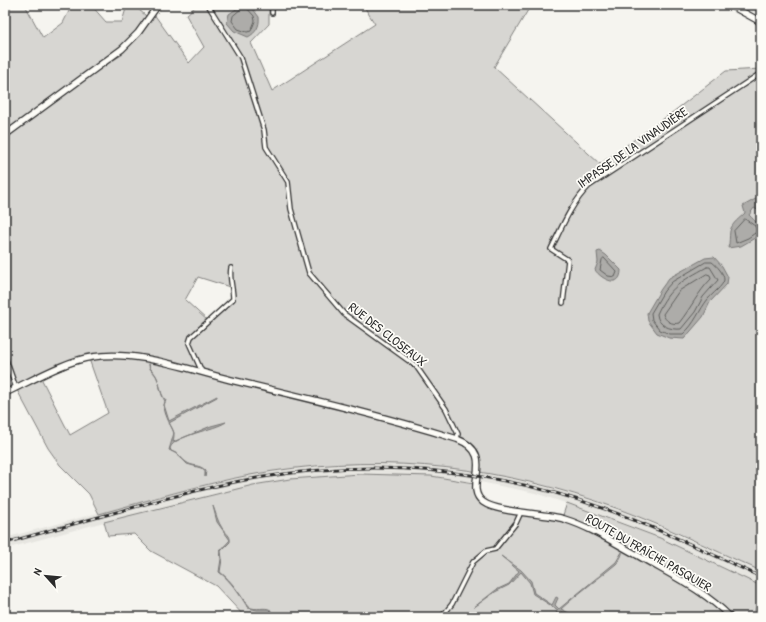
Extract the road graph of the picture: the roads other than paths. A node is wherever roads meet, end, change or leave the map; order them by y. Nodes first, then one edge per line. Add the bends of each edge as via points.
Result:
1 (158, 5) edge
2 (208, 5) edge
3 (272, 5) edge
4 (730, 5) edge
5 (272, 13) dead end
6 (761, 22) edge
7 (761, 73) edge
8 (5, 135) edge
9 (231, 268) dead end
10 (563, 303) dead end
11 (5, 357) edge
12 (203, 372) junction
13 (16, 388) junction
14 (5, 393) edge
15 (457, 439) junction
16 (521, 512) junction
17 (444, 614) dead end
18 (730, 617) edge

1 - 8 main road via 142,28 122,49
2 - 15 street, RUE DES CLOSEAUX via 241,58 264,130 266,147 288,182 291,209 309,273 344,314 416,366 446,409 458,434
3 - 5 street
4 - 6 main road
7 - 10 street, IMPASSE DE LA VINAUDIÈRE via 589,186 580,195 550,249 568,260
9 - 12 street via 229,279 233,288 233,299 191,337 189,343
11 - 13 street
12 - 13 main road, ROUTE DU FRAÎCHE PASQUIER via 120,354 90,357
12 - 15 main road, ROUTE DU FRAÎCHE PASQUIER via 396,420
13 - 14 main road, ROUTE DU FRAÎCHE PASQUIER
15 - 16 main road, ROUTE DU FRAÎCHE PASQUIER via 467,443 475,451 479,463 477,493 483,502
16 - 17 street via 516,523 495,549 486,551 473,562 452,604
16 - 18 main road, ROUTE DU FRAÎCHE PASQUIER via 562,518 582,525 686,583

